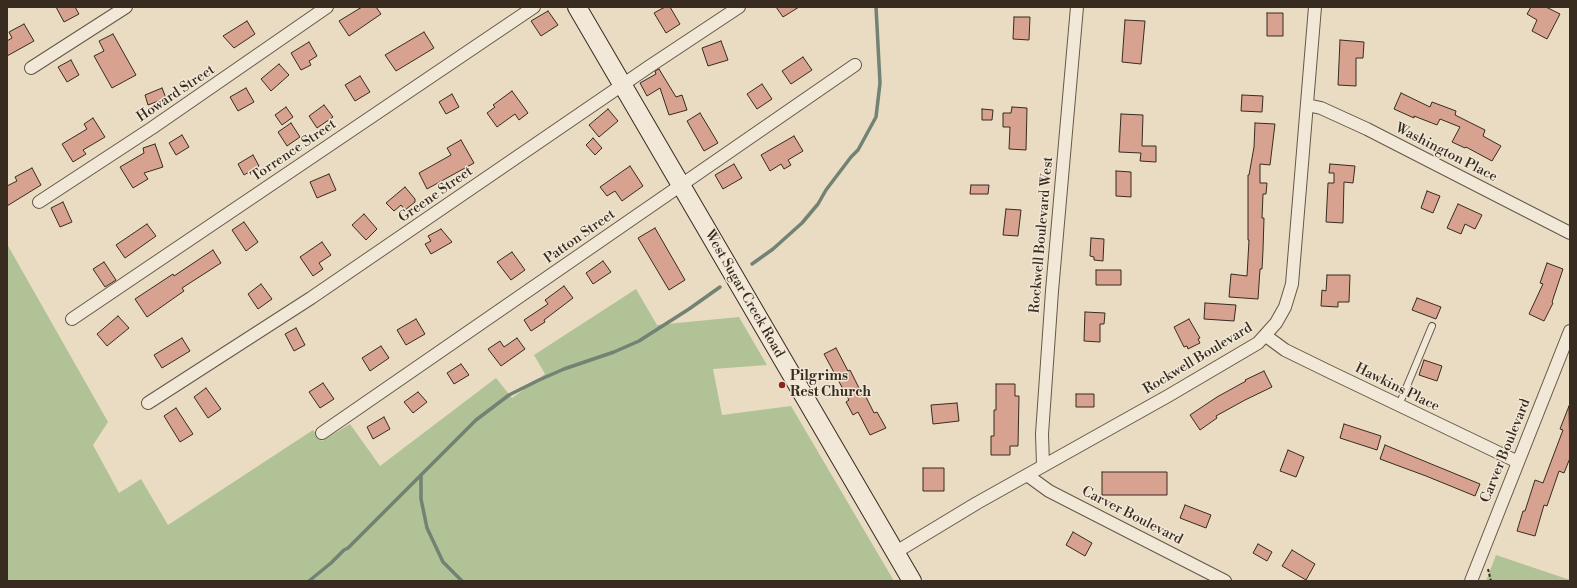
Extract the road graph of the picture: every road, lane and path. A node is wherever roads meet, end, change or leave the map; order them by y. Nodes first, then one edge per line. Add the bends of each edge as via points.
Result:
1 (126, 7) edge
2 (327, 7) edge
3 (534, 7) edge
4 (577, 7) edge
5 (739, 7) edge
6 (1077, 7) edge
7 (1315, 7) edge
8 (855, 65) dead end
9 (31, 68) dead end
10 (622, 85) junction
11 (1307, 105) junction
12 (680, 186) junction
13 (39, 202) dead end
14 (1570, 233) edge
15 (72, 320) dead end
16 (1432, 326) dead end
17 (1570, 331) edge
18 (1266, 336) junction
19 (148, 403) dead end
20 (1399, 405) junction
21 (322, 433) dead end
22 (1518, 462) junction
23 (1043, 465) junction
24 (1027, 475) junction
25 (896, 552) junction
26 (912, 581) edge
27 (1225, 581) edge
28 (1471, 581) edge

1 - 9 street
2 - 13 street, Howard Street via 152,128
3 - 15 street, Torrence Street
4 - 10 main road, West Sugar Creek Road
5 - 10 street, Greene Street
6 - 23 street, Rockwell Boulevard West via 1052,291 1042,434
7 - 11 street, Rockwell Boulevard
8 - 12 street, Patton Street
10 - 12 main road, West Sugar Creek Road
10 - 19 street, Greene Street via 311,298
11 - 14 street, Washington Place via 1320,108 1367,129
11 - 18 street, Rockwell Boulevard via 1292,284 1285,307
12 - 21 street, Patton Street
12 - 25 main road, West Sugar Creek Road
16 - 20 lane
17 - 22 street, Carver Boulevard
18 - 20 street, Hawkins Place via 1285,350
18 - 23 street, Rockwell Boulevard via 1168,396
20 - 22 street, Hawkins Place
22 - 28 street, Carver Boulevard
23 - 24 street, Rockwell Boulevard
24 - 25 street, Rockwell Boulevard
24 - 27 street, Carver Boulevard via 1049,491
25 - 26 main road, West Sugar Creek Road

